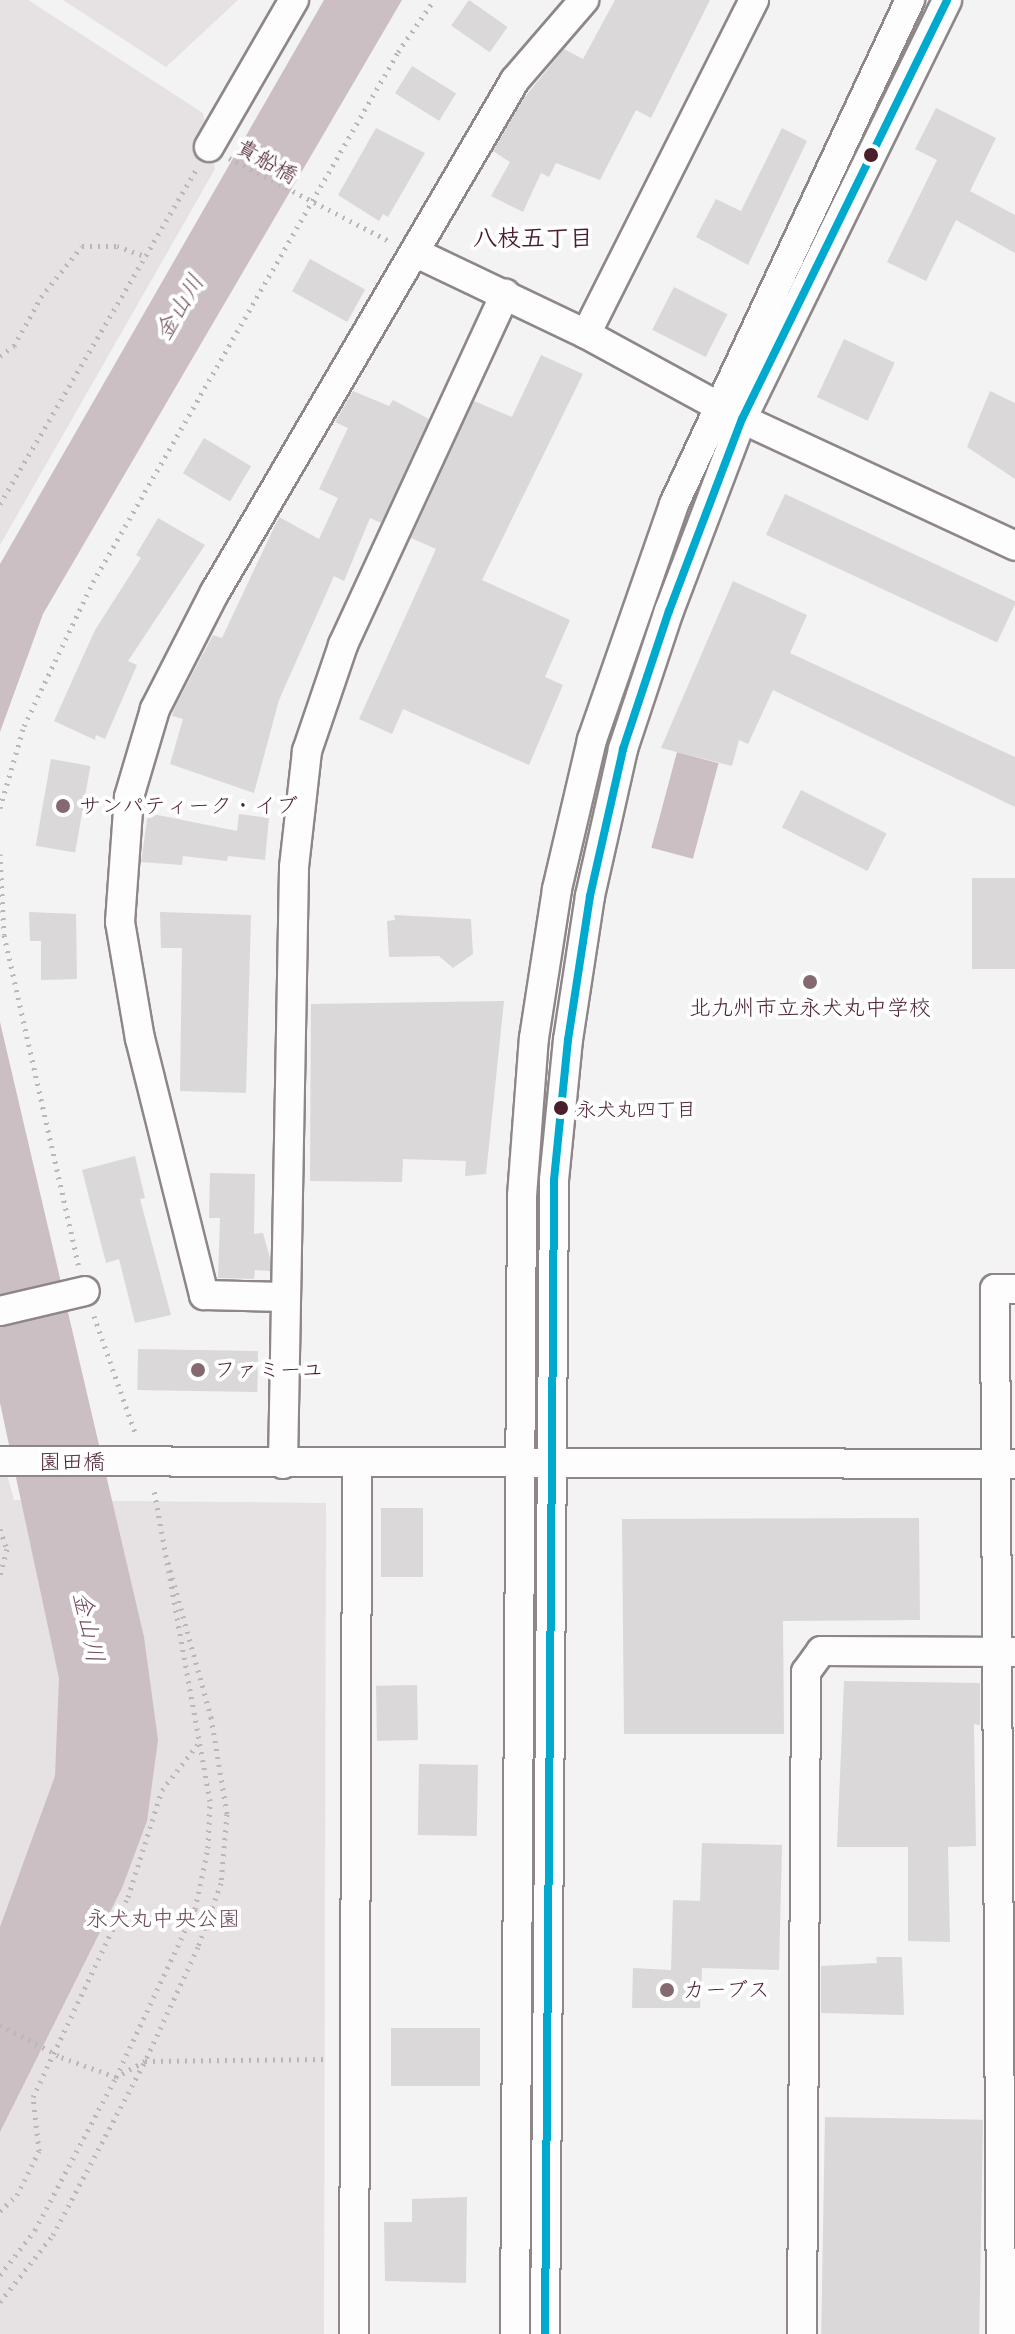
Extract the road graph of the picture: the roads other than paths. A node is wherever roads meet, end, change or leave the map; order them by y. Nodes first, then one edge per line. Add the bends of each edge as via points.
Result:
1 (294, 0) edge
2 (584, 0) edge
3 (754, 0) edge
4 (910, 0) edge
5 (947, 0) edge
6 (209, 147) road end
7 (416, 253) junction
8 (505, 294) junction
9 (586, 334) junction
10 (718, 403) junction
11 (742, 419) junction
12 (1015, 546) edge
13 (1015, 1289) edge
14 (85, 1291) road end
15 (284, 1297) junction
16 (0, 1311) edge
17 (0, 1461) edge
18 (518, 1463) junction
19 (552, 1463) junction
20 (283, 1464) junction
21 (1005, 1464) edge
22 (357, 1466) junction
23 (1005, 1652) edge
24 (1008, 2270) edge
25 (354, 2334) edge
26 (515, 2334) edge
27 (545, 2334) edge
28 (802, 2334) edge
29 (1001, 2334) edge

1 - 6 street
2 - 7 street via 515,80
3 - 9 street
4 - 10 street
5 - 11 street
7 - 8 street
7 - 15 street via 215,592 155,709 129,797 120,922 140,1039 204,1295
8 - 9 street
8 - 15 street via 343,645 307,751 294,867
9 - 10 street
10 - 11 street
10 - 18 street via 637,599 592,740 557,889 534,1038 522,1196
11 - 12 street
11 - 19 street via 623,749 590,896 554,1180
13 - 21 street via 995,1289
14 - 16 street
15 - 20 street
17 - 20 street, 園田橋 via 140,1449
18 - 19 street, 園田橋
18 - 22 street, 園田橋
18 - 26 street
19 - 21 street, 園田橋
19 - 27 street
20 - 22 street, 園田橋
21 - 23 street
22 - 25 street
23 - 24 street
23 - 28 street via 821,1651 806,1672
24 - 29 street

